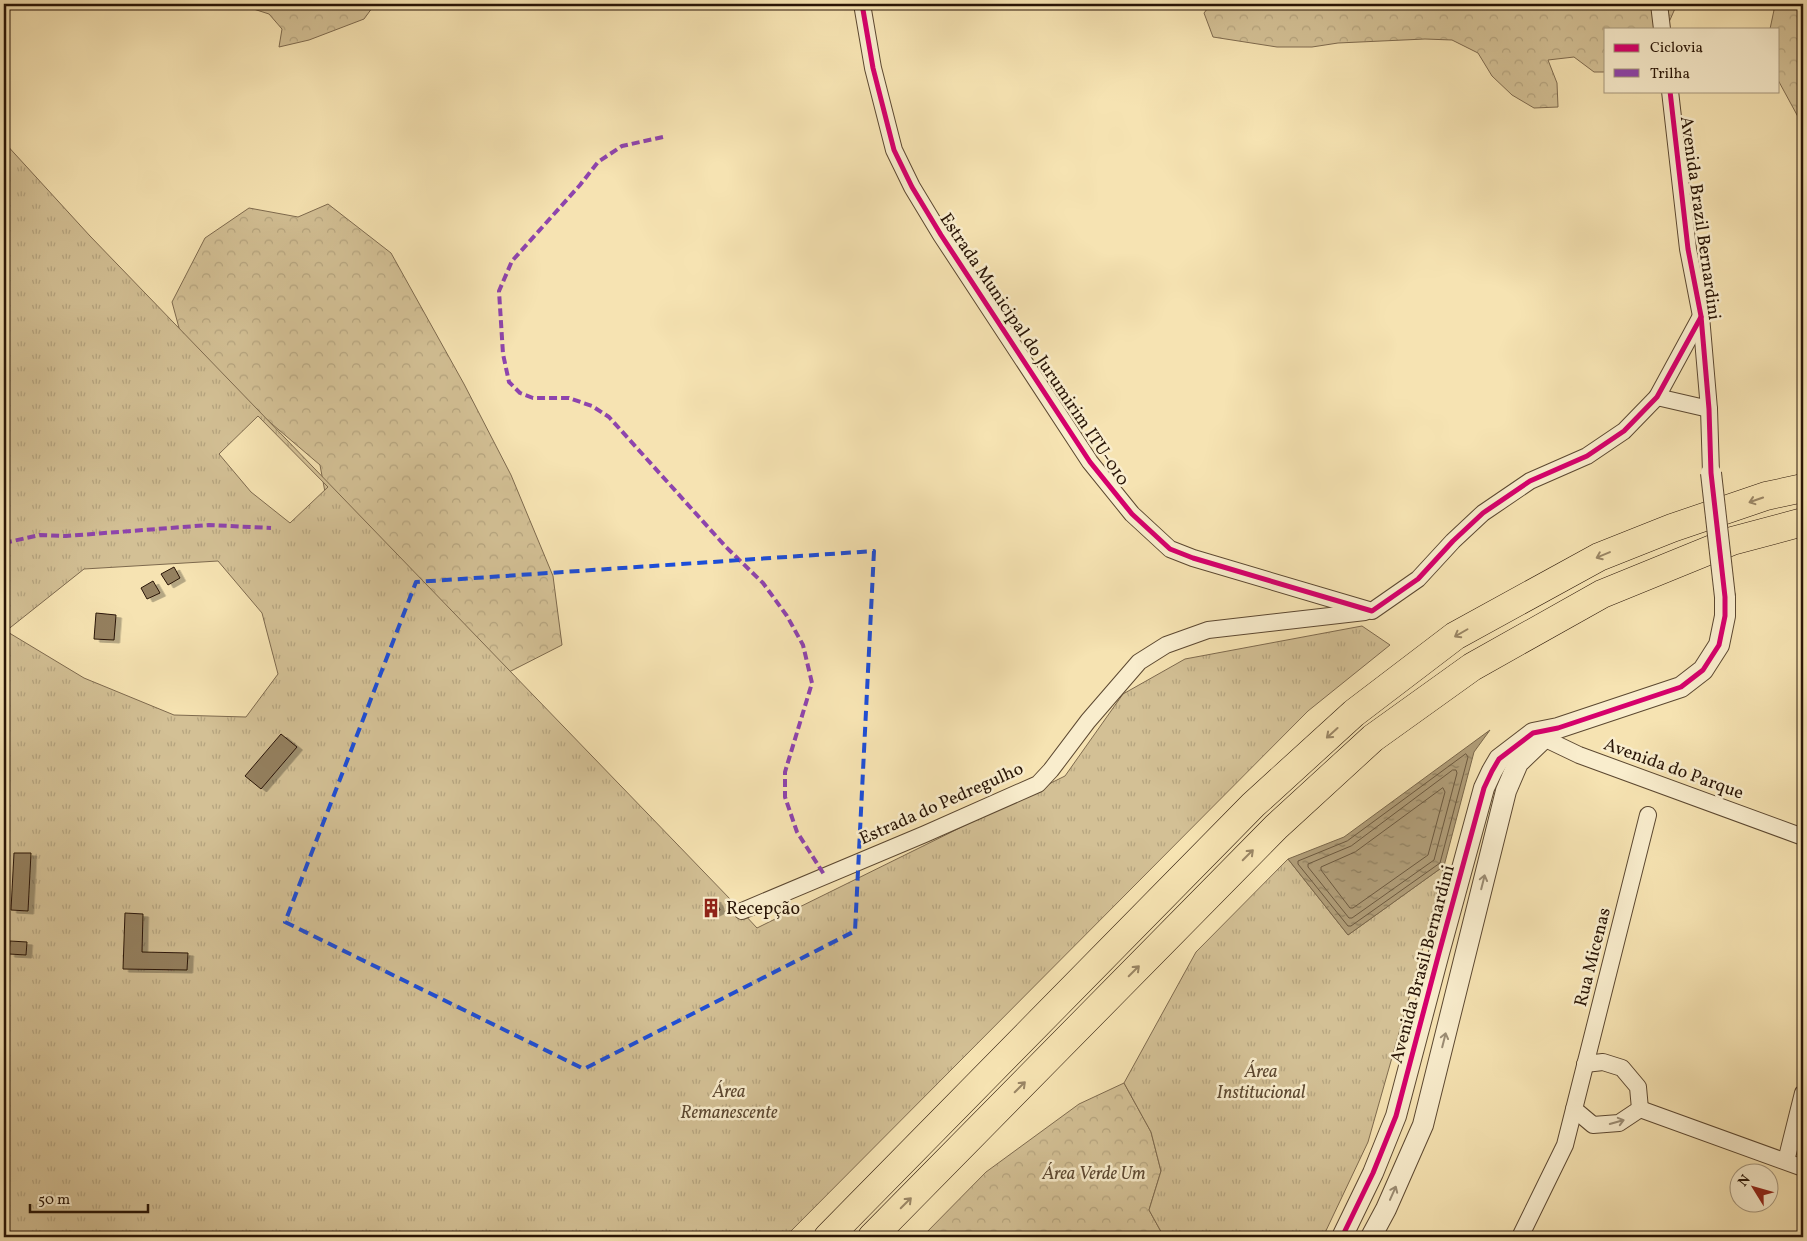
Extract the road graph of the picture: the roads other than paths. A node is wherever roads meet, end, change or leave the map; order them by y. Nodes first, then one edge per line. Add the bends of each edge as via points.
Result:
1 (862, 4) edge
2 (1659, 4) edge
3 (1662, 28) edge
4 (1670, 92) edge
5 (1701, 316) junction
6 (1657, 398) junction
7 (1709, 409) junction
8 (1711, 473) joint
9 (1803, 488) edge
10 (1803, 522) edge
11 (1372, 611) junction
12 (1545, 733) junction
13 (1648, 815) dead end
14 (1803, 837) edge
15 (742, 911) dead end
16 (1585, 1064) junction
17 (1803, 1093) edge
18 (1640, 1108) junction
19 (1574, 1109) junction
20 (1786, 1161) junction
21 (1803, 1168) edge
22 (828, 1237) edge
23 (872, 1237) edge
24 (1342, 1237) edge
25 (1371, 1237) edge
26 (1520, 1237) edge

1 - 11 street, Estrada Municipal do Jurumirim ITU-010 via 873,68 894,150 912,187 940,235 1090,462 1132,514 1170,549
2 - 3 street
4 - 5 street, Avenida Brazil Bernardini via 1688,249
5 - 6 street
5 - 7 street, Avenida Brazil Bernardini
6 - 7 street
6 - 11 street via 1624,431 1587,456 1530,481 1483,513 1418,579
7 - 8 street, Avenida Brazil Bernardini
8 - 12 street, Avenida Brasil Bernardini, bridge via 1725,616 1719,645 1703,670 1680,687
9 -> 22 highway via 1766,496 1599,557 1455,636 1354,713 1253,805
23 -> 10 highway via 1276,827 1373,738 1472,666 1602,594 1732,541
11 - 15 street, Estrada do Pedregulho via 1208,630 1166,645 1140,662 1038,784
12 - 14 street, Avenida do Parque via 1579,755
12 - 24 street, Avenida Brasil Bernardini via 1499,759 1484,788 1396,1116
25 -> 12 street, Avenida Brasil Bernardini via 1423,1125 1506,791 1518,763
13 - 16 street, Rua Micenas
16 - 18 street via 1603,1062 1622,1068 1638,1088
16 - 19 street, Rua Micenas
17 - 20 street
19 -> 18 street via 1593,1125 1619,1123
18 - 20 street
19 - 26 street, Rua Micenas via 1565,1146
20 - 21 street

